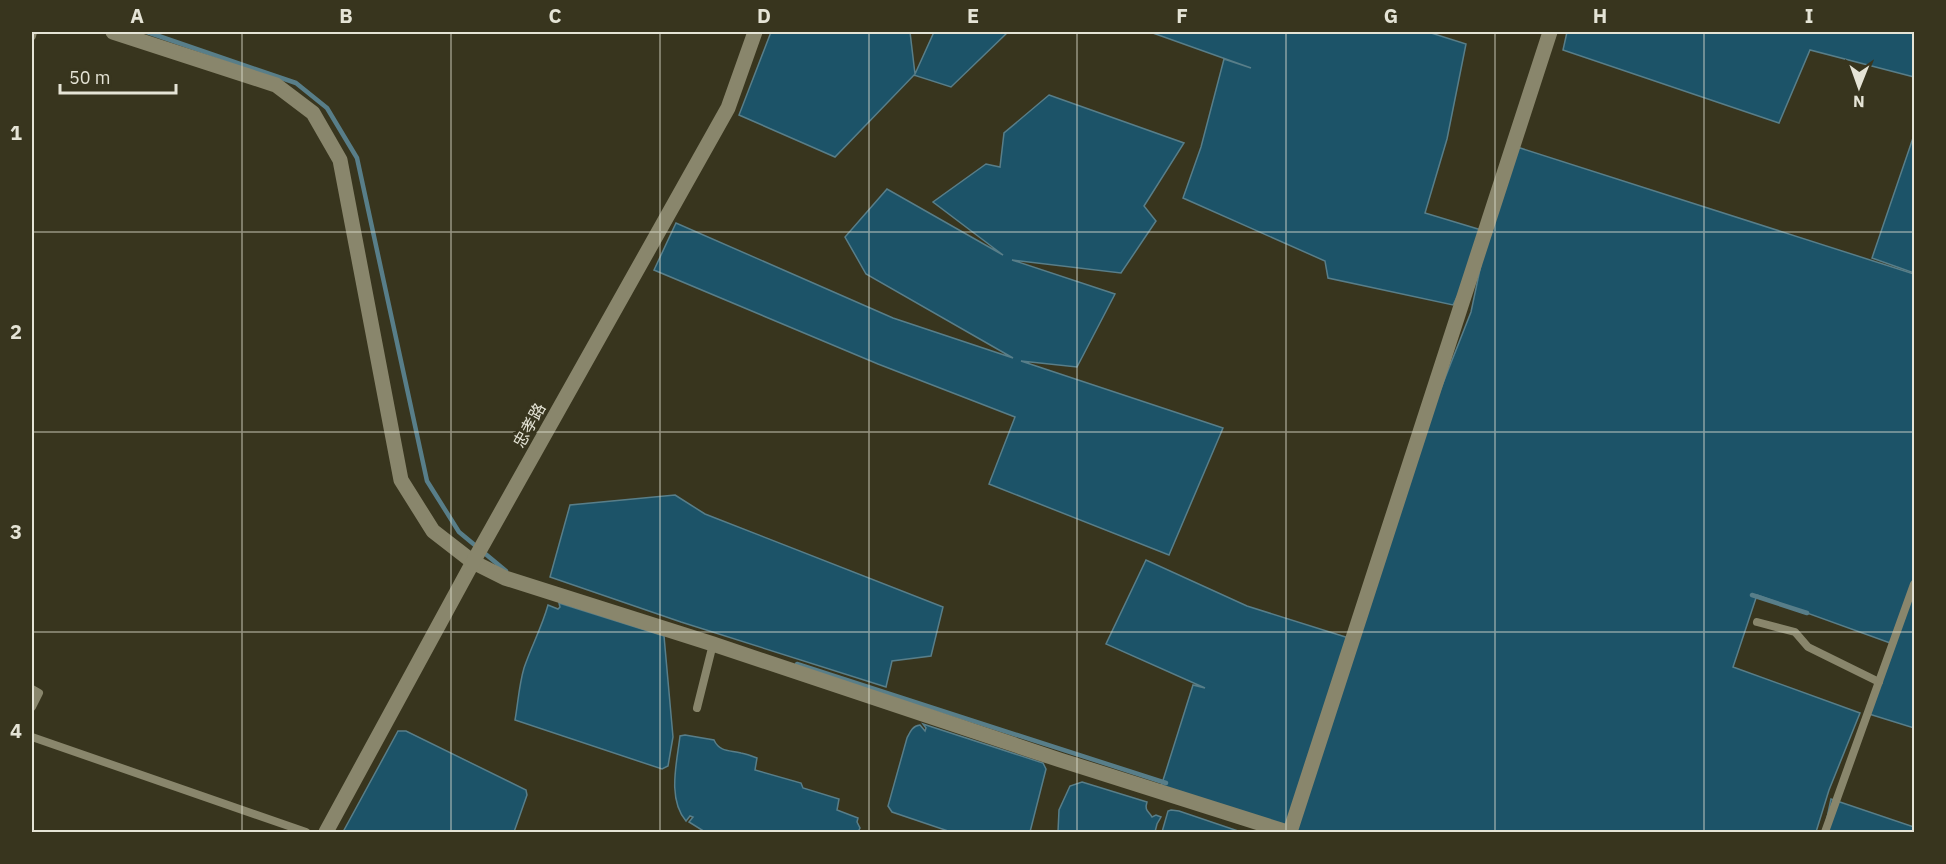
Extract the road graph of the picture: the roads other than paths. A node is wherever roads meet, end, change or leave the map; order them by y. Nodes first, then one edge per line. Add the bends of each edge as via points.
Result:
1 (113, 32) edge
2 (755, 32) edge
3 (1550, 32) edge
4 (473, 562) junction
5 (1914, 584) edge
6 (1756, 622) dead end
7 (713, 644) junction
8 (1879, 682) junction
9 (32, 689) edge
10 (32, 707) edge
11 (697, 708) dead end
12 (32, 737) edge
13 (306, 832) edge
14 (326, 832) edge
15 (1289, 832) edge
16 (1825, 832) edge

1 - 4 street via 276,85 313,113 340,160 401,480 433,531
2 - 4 street, 忠孝路 via 728,108
3 - 15 street
4 - 7 street via 506,578
4 - 14 street, 忠孝路
5 - 8 lane
6 - 8 lane via 1795,632 1808,647
7 - 11 lane
7 - 15 street
8 - 16 lane
9 - 10 lane via 39,693
12 - 13 lane

